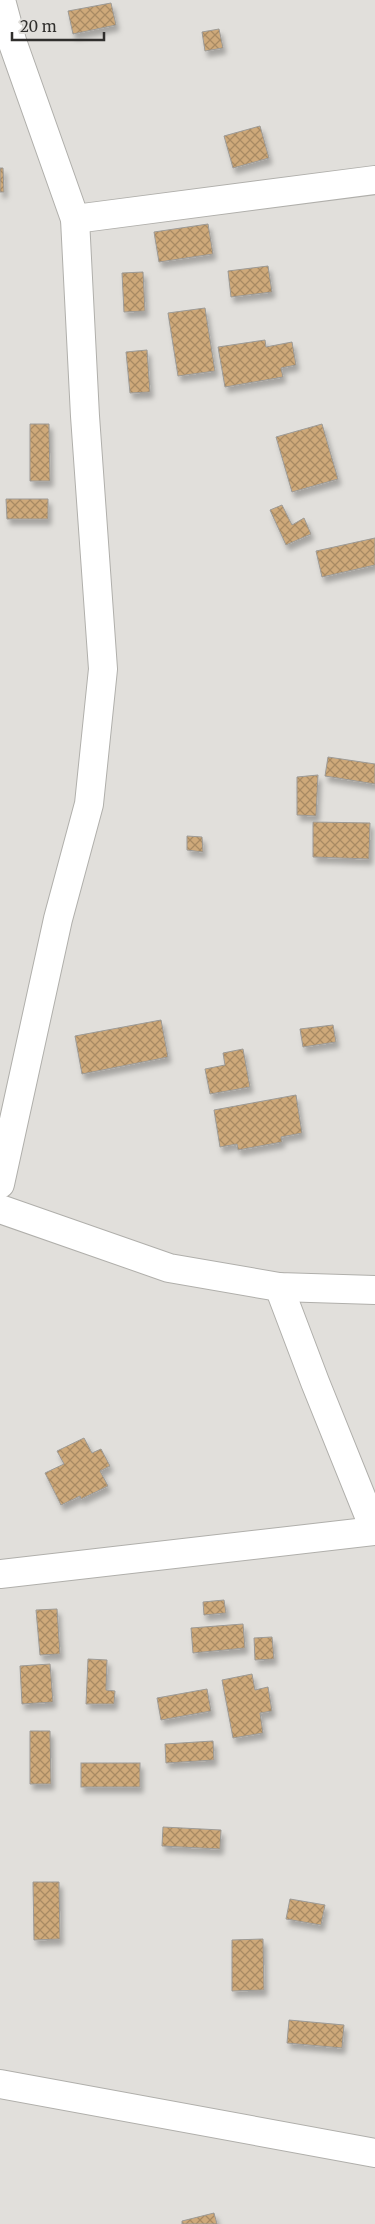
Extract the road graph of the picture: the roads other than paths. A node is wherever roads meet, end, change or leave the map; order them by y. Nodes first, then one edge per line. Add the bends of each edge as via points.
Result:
1 (1, 0) edge
2 (375, 180) edge
3 (75, 219) junction
4 (0, 1184) edge
5 (0, 1209) edge
6 (279, 1288) junction
7 (375, 1290) edge
8 (375, 1531) edge
9 (0, 1574) edge
10 (0, 2084) edge
11 (375, 2153) edge

1 - 3 street via 12,41
2 - 3 street
3 - 4 street via 85,416 104,669 89,804 58,919
5 - 6 street via 169,1268
6 - 7 street
6 - 8 street
8 - 9 street
10 - 11 street

